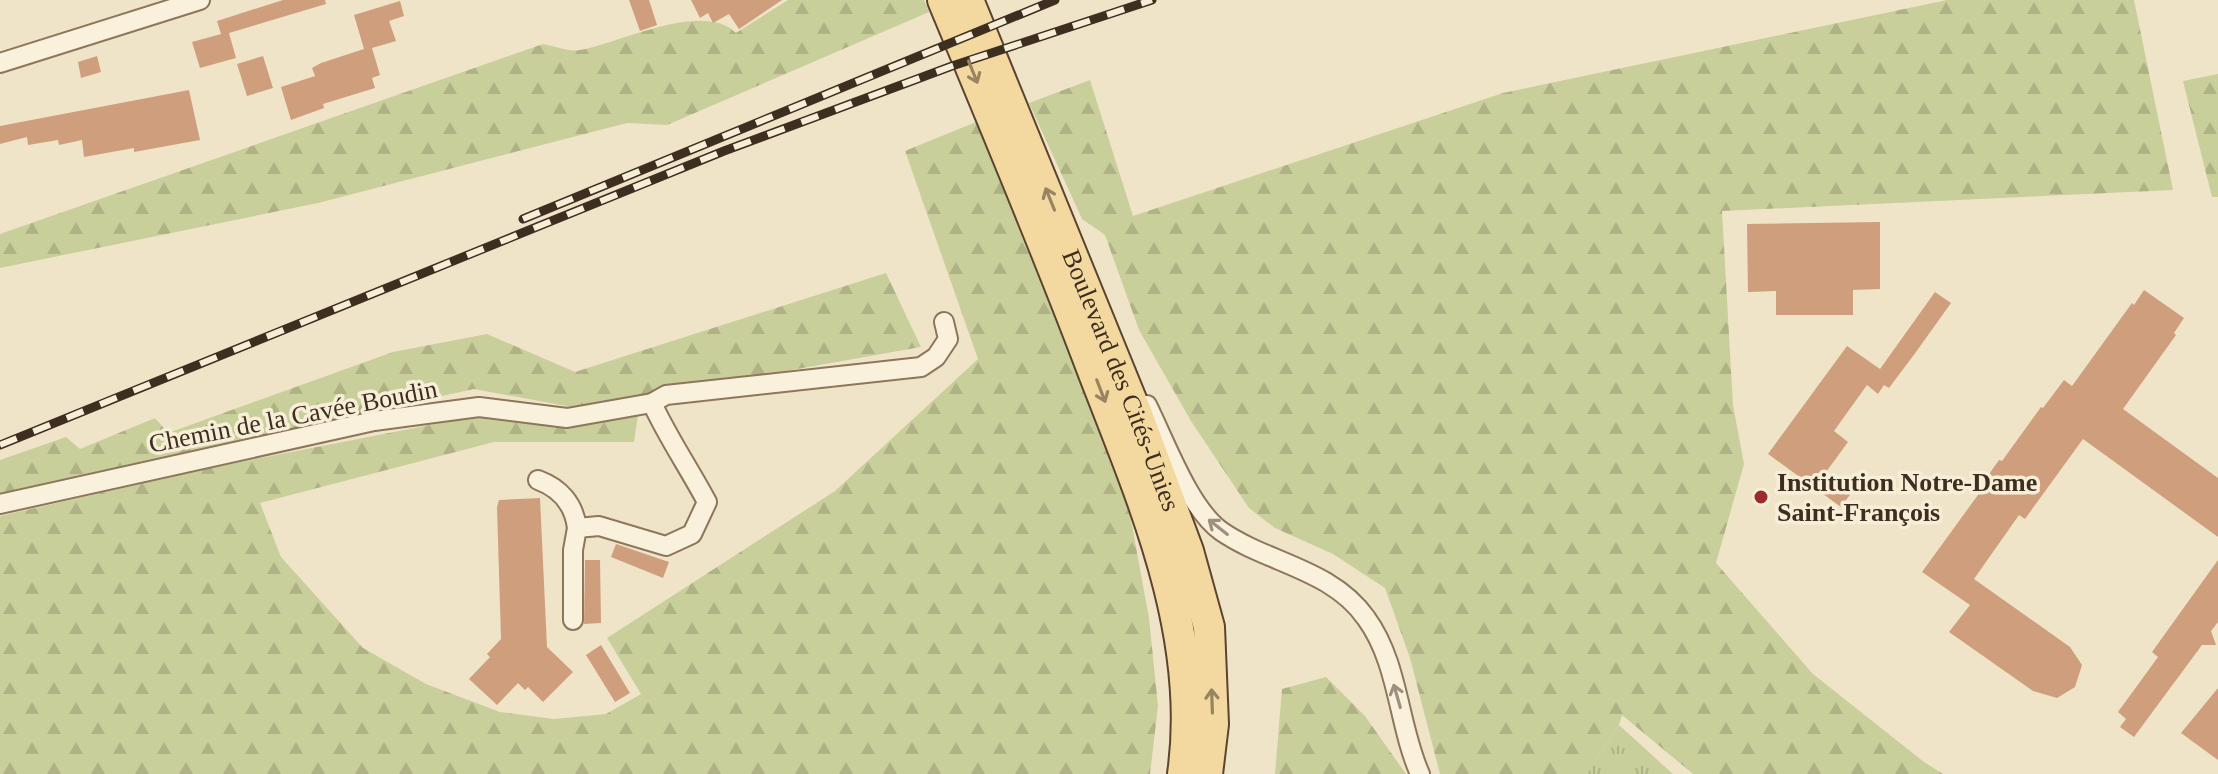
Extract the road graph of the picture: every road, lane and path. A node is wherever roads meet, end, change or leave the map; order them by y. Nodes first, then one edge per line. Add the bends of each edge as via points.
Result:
1 (200, 0) edge
2 (943, 0) edge
3 (968, 0) edge
4 (0, 63) edge
5 (1079, 271) junction
6 (944, 322) dead end
7 (652, 403) junction
8 (538, 480) dead end
9 (0, 504) edge
10 (577, 528) junction
11 (573, 620) dead end
12 (1419, 772) edge
13 (1183, 774) edge
14 (1207, 774) edge

1 - 4 street
2 -> 13 main road, Boulevard des Cités-Unies via 1079,333 1169,583 1186,685
5 -> 3 main road, Boulevard des Cités-Unies
12 -> 5 street via 1382,647 1368,619 1333,585 1250,548 1219,530 1199,510
14 -> 5 main road, Boulevard des Cités-Unies via 1213,724 1209,627 1178,525
6 - 7 street, Chemin de la Cavée Boudin via 948,339 921,367 666,395
7 - 9 street, Chemin de la Cavée Boudin via 567,418 479,407 374,421
7 - 10 street via 707,502 692,534 666,546 599,526
8 - 10 street via 566,498
10 - 11 street

